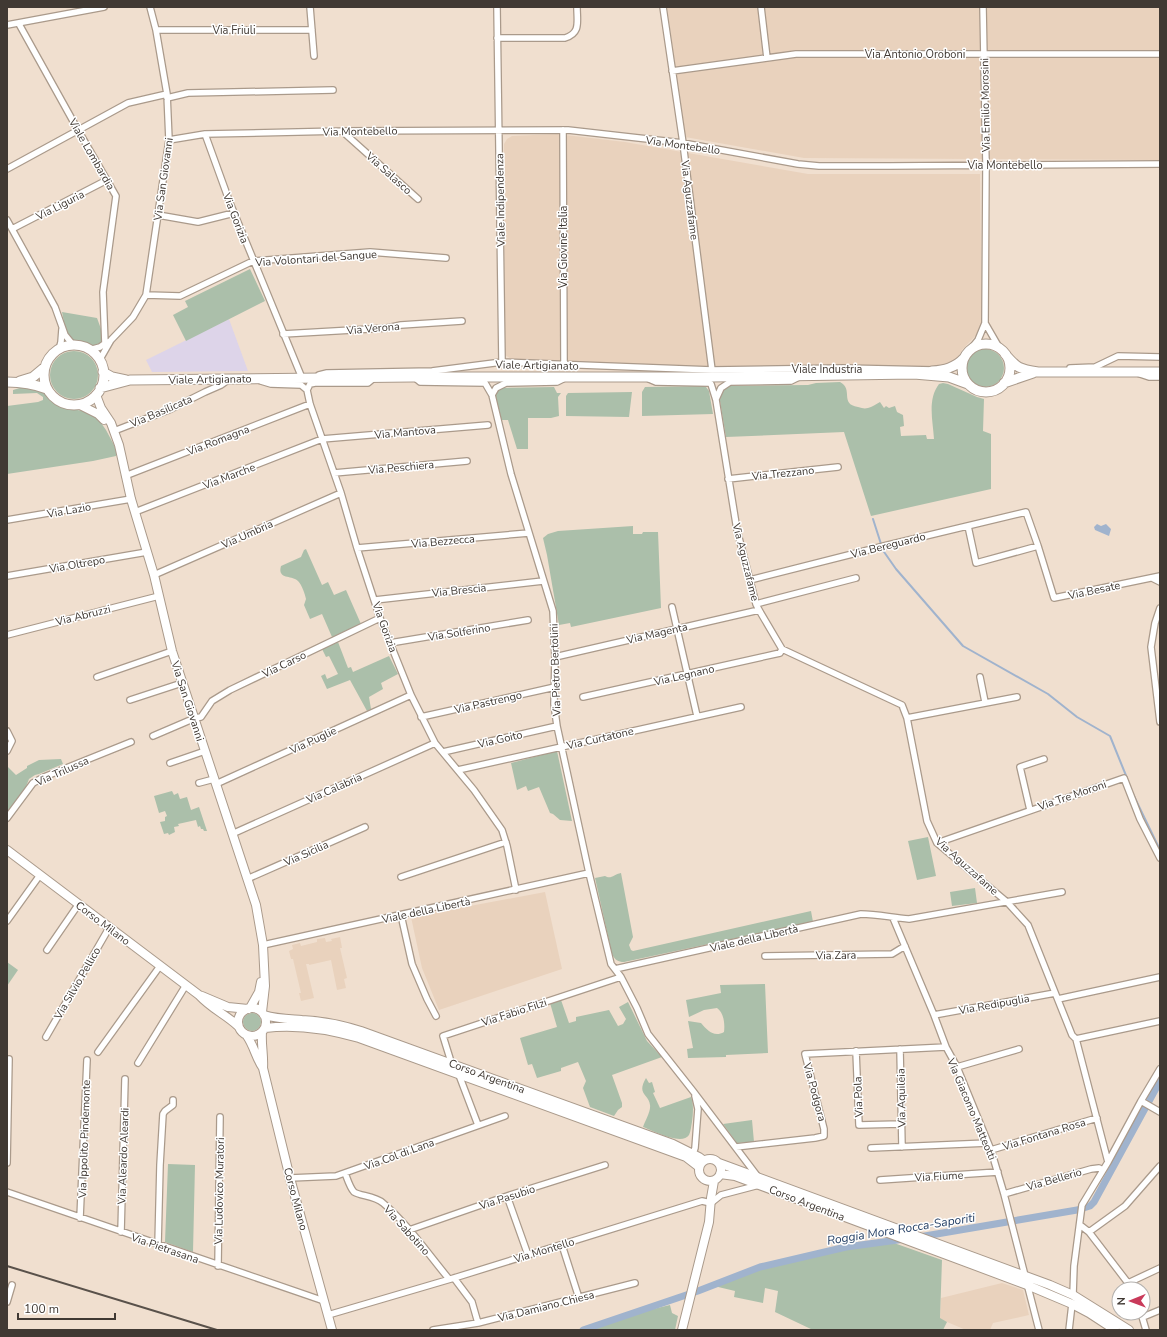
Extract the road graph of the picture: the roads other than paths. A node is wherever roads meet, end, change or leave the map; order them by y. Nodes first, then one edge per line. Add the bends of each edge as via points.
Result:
1 (104, 7) edge
2 (150, 7) edge
3 (310, 7) edge
4 (497, 7) edge
5 (577, 7) edge
6 (663, 7) edge
7 (761, 7) edge
8 (983, 7) edge
9 (20, 24) junction
10 (7, 26) edge
11 (156, 30) junction
12 (312, 30) junction
13 (498, 38) junction
14 (984, 54) junction
15 (1160, 54) edge
16 (314, 56) dead end
17 (767, 58) junction
18 (672, 71) junction
19 (333, 90) dead end
20 (167, 96) junction
21 (78, 130) junction
22 (499, 130) junction
23 (563, 130) junction
24 (342, 131) junction
25 (205, 134) junction
26 (169, 140) junction
27 (683, 143) junction
28 (1160, 164) edge
29 (986, 165) junction
30 (7, 169) edge
31 (107, 180) junction
32 (418, 199) dead end
33 (234, 212) junction
34 (158, 215) junction
35 (7, 220) edge
36 (12, 229) junction
37 (446, 258) dead end
38 (253, 261) junction
39 (146, 295) junction
40 (462, 321) dead end
41 (985, 323) junction
42 (62, 329) junction
43 (283, 334) junction
44 (111, 340) junction
45 (105, 344) junction
46 (74, 346) junction
47 (59, 350) junction
48 (89, 350) junction
49 (1003, 352) junction
50 (967, 354) junction
51 (1160, 357) edge
52 (100, 361) junction
53 (502, 362) junction
54 (564, 364) junction
55 (45, 367) junction
56 (942, 370) junction
57 (103, 372) junction
58 (1038, 372) junction
59 (1134, 372) junction
60 (1160, 372) edge
61 (712, 373) junction
62 (914, 374) junction
63 (567, 376) junction
64 (800, 376) junction
65 (376, 377) junction
66 (413, 377) junction
67 (645, 377) junction
68 (1160, 377) edge
69 (255, 378) junction
70 (302, 378) junction
71 (316, 378) junction
72 (229, 379) junction
73 (128, 380) junction
74 (7, 382) edge
75 (19, 382) junction
76 (1004, 383) junction
77 (968, 384) junction
78 (48, 389) junction
79 (307, 390) junction
80 (98, 392) junction
81 (492, 395) junction
82 (716, 400) junction
83 (310, 404) junction
84 (80, 405) junction
85 (488, 425) dead end
86 (114, 431) junction
87 (322, 439) junction
88 (467, 461) dead end
89 (838, 467) dead end
90 (334, 472) junction
91 (125, 476) junction
92 (728, 478) junction
93 (341, 493) junction
94 (131, 499) junction
95 (135, 512) junction
96 (1026, 512) joint
97 (7, 520) edge
98 (968, 526) junction
99 (529, 533) junction
100 (1038, 546) junction
101 (357, 548) junction
102 (148, 552) junction
103 (154, 575) junction
104 (7, 576) edge
105 (1160, 576) edge
106 (856, 578) dead end
107 (1152, 578) junction
108 (750, 580) junction
109 (543, 581) junction
110 (1160, 582) edge
111 (159, 596) junction
112 (375, 600) junction
113 (672, 607) dead end
114 (757, 607) junction
115 (1160, 608) edge
116 (1160, 616) edge
117 (380, 618) junction
118 (528, 620) dead end
119 (1155, 623) junction
120 (676, 628) junction
121 (7, 635) edge
122 (390, 643) junction
123 (782, 648) junction
124 (172, 651) junction
125 (555, 657) junction
126 (687, 674) junction
127 (97, 677) dead end
128 (980, 677) dead end
129 (182, 683) junction
130 (554, 686) junction
131 (411, 695) junction
132 (583, 697) dead end
133 (1017, 697) dead end
134 (130, 700) dead end
135 (985, 702) junction
136 (742, 707) dead end
137 (1159, 710) edge
138 (697, 716) junction
139 (421, 717) junction
140 (194, 718) junction
141 (907, 718) junction
142 (1160, 722) edge
143 (557, 726) junction
144 (7, 731) edge
145 (153, 736) dead end
146 (131, 742) dead end
147 (435, 743) junction
148 (561, 747) junction
149 (7, 751) edge
150 (205, 751) junction
151 (443, 752) junction
152 (1044, 759) dead end
153 (170, 763) dead end
154 (458, 770) junction
155 (215, 782) junction
156 (199, 783) dead end
157 (1030, 810) junction
158 (7, 818) edge
159 (365, 827) dead end
160 (232, 834) junction
161 (506, 842) junction
162 (937, 842) junction
163 (7, 850) edge
164 (1160, 858) edge
165 (589, 873) junction
166 (40, 875) junction
167 (401, 877) dead end
168 (247, 879) junction
169 (516, 890) junction
170 (1062, 892) dead end
171 (1007, 902) junction
172 (78, 904) junction
173 (401, 915) junction
174 (892, 918) junction
175 (7, 921) edge
176 (109, 928) junction
177 (263, 945) junction
178 (905, 946) junction
179 (47, 950) dead end
180 (765, 956) dead end
181 (160, 966) junction
182 (615, 969) junction
183 (264, 970) junction
184 (620, 977) junction
185 (1160, 977) edge
186 (186, 985) junction
187 (1055, 993) junction
188 (200, 995) junction
189 (1058, 1000) junction
190 (249, 1008) junction
191 (263, 1013) junction
192 (934, 1014) junction
193 (436, 1016) dead end
194 (1160, 1021) edge
195 (238, 1026) junction
196 (264, 1030) junction
197 (247, 1036) junction
198 (46, 1037) dead end
199 (1076, 1039) junction
200 (946, 1047) junction
201 (900, 1049) junction
202 (1019, 1049) dead end
203 (856, 1051) junction
204 (98, 1052) dead end
205 (9, 1059) dead end
206 (87, 1060) dead end
207 (138, 1063) dead end
208 (957, 1067) junction
209 (263, 1068) junction
210 (451, 1068) junction
211 (1160, 1069) edge
212 (460, 1071) junction
213 (125, 1079) dead end
214 (693, 1090) junction
215 (173, 1100) dead end
216 (1146, 1103) junction
217 (1160, 1112) edge
218 (505, 1116) dead end
219 (220, 1117) dead end
220 (1097, 1118) junction
221 (901, 1124) junction
222 (478, 1125) junction
223 (988, 1143) junction
224 (736, 1147) junction
225 (902, 1147) junction
226 (872, 1148) dead end
227 (991, 1150) junction
228 (693, 1154) junction
229 (1108, 1162) junction
230 (7, 1163) edge
231 (718, 1163) junction
232 (701, 1164) junction
233 (605, 1165) dead end
234 (1160, 1166) edge
235 (1104, 1170) junction
236 (998, 1172) junction
237 (345, 1173) junction
238 (720, 1174) junction
239 (290, 1178) junction
240 (705, 1180) junction
241 (880, 1180) dead end
242 (714, 1181) junction
243 (759, 1181) junction
244 (7, 1192) edge
245 (1004, 1194) junction
246 (507, 1196) junction
247 (711, 1200) junction
248 (80, 1218) junction
249 (1080, 1225) junction
250 (409, 1230) junction
251 (121, 1232) junction
252 (1089, 1232) junction
253 (158, 1245) junction
254 (562, 1245) junction
255 (528, 1255) junction
256 (218, 1266) junction
257 (1160, 1268) edge
258 (1025, 1275) junction
259 (452, 1279) junction
260 (1126, 1281) edge
261 (1132, 1281) edge
262 (635, 1284) dead end
263 (12, 1285) dead end
264 (1027, 1285) junction
265 (1073, 1295) junction
266 (579, 1298) junction
267 (7, 1302) edge
268 (324, 1302) junction
269 (1072, 1304) junction
270 (328, 1315) junction
271 (478, 1323) junction
272 (332, 1330) edge
273 (433, 1330) edge
274 (682, 1330) edge
275 (1039, 1330) edge
276 (1069, 1330) edge
277 (1115, 1330) edge
278 (1129, 1330) edge

1 - 9 street
2 - 11 street, Via San Giovanni
3 - 12 street
4 - 13 street, Viale Indipendenza
5 - 13 street via 578,28 572,36
6 - 18 street, Via Aguzzafame
7 - 17 street
8 - 14 street, Via Emilio Morosini
9 - 10 street
9 - 21 street, Viale Lombardia
11 - 12 street, Via Friuli
11 - 20 street, Via San Giovanni
12 - 16 street
13 - 22 street, Viale Indipendenza
14 - 15 street, Via Antonio Oroboni
14 - 17 street, Via Antonio Oroboni via 796,54
14 - 29 street, Via Emilio Morosini
17 - 18 street, Via Antonio Oroboni
18 - 27 street, Via Aguzzafame
19 - 20 street via 188,93
20 - 21 street via 128,103
20 - 26 street, Via San Giovanni
21 - 30 street
21 - 31 street, Viale Lombardia
22 - 23 street, Via Montebello
22 - 24 street, Via Montebello
22 - 53 street, Viale Indipendenza
23 - 27 street, Via Montebello
23 - 54 street, Via Giovine Italia
24 - 25 street, Via Montebello
24 - 32 street, Via Salasco
25 - 26 street
25 - 33 street, Via Gorizia
26 - 34 street, Via San Giovanni
27 - 29 street, Via Montebello via 819,166
27 - 61 street, Via Aguzzafame
28 - 29 street, Via Montebello
29 - 41 street, Via Emilio Morosini
31 - 36 street, Via Liguria
31 - 45 street, Viale Lombardia via 116,196 103,292
33 - 34 street via 198,222
33 - 38 street, Via Gorizia
34 - 39 street, Via San Giovanni
35 - 36 street
36 - 42 street via 55,307
37 - 38 street, Via Volontari del Sangue via 370,252
38 - 39 street, Via Volontari del Sangue via 180,296
38 - 43 street, Via Gorizia
39 - 44 street, Via San Giovanni via 133,316
40 - 43 street, Via Verona
41 - 49 street
41 - 50 street, Via Emilio Morosini
42 - 46 street
42 - 47 street
43 - 70 street, Via Gorizia
44 - 45 street, Via San Giovanni
44 - 52 street, Via San Giovanni
45 - 48 street, Via San Giovanni
46 - 47 main road
46 - 48 main road
47 - 55 main road via 50,357
48 - 52 main road
49 - 50 main road, Viale Industria via 993,345 985,344 976,346
49 - 58 main road, Viale Industria via 1022,370
49 - 76 main road via 1009,362 1009,371
50 - 56 main road, Viale Industria via 960,363
50 - 77 main road via 962,372
51 - 58 street via 1118,356 1095,367 1055,368
52 - 57 main road
53 - 54 street, Viale Artigianato
53 - 71 street, Viale Artigianato via 432,371 327,373
54 - 61 street, Viale Artigianato
55 - 75 main road via 33,377
55 - 78 main road via 45,382
56 - 61 street, Viale Industria via 843,368
56 - 62 main road, Viale Industria
57 - 73 main road, Viale Artigianato via 112,377
57 - 80 main road
58 - 59 main road, Viale Industria
58 - 76 main road, Viale Industria
59 - 60 main road, Viale Industria
59 - 68 street via 1149,377
61 - 64 main road, Viale Industria
61 - 67 main road, Viale Artigianato
62 - 64 main road, Viale Industria
62 - 77 main road, Viale Industria via 949,377
63 - 66 main road, Viale Artigianato
63 - 67 main road, Viale Artigianato
63 - 81 street via 557,382 506,383 496,388
64 - 82 street via 791,381 726,383
65 - 66 main road, Viale Artigianato
65 - 71 main road, Viale Artigianato
65 - 79 street via 368,382 315,383 310,384
66 - 81 street via 420,382 485,383
67 - 82 street, Via Aguzzafame via 656,382 709,382
69 - 70 main road, Viale Artigianato
69 - 72 main road, Viale Artigianato
69 - 79 street via 271,384 301,385
70 - 71 main road, Viale Artigianato
72 - 73 main road, Viale Artigianato
72 - 86 street, Via Basilicata via 221,386
73 - 80 main road, Viale Artigianato
74 - 75 main road
75 - 78 main road
76 - 77 main road, Viale Industria via 984,392
78 - 84 main road via 58,401
79 - 83 street, Via Gorizia
80 - 84 main road via 90,401
80 - 86 main road, Via San Giovanni via 101,408
81 - 99 street, Via Pietro Bertolini via 511,474
82 - 92 street, Via Aguzzafame
83 - 87 street, Via Gorizia
83 - 91 street, Via Romagna
84 - 86 main road, Via San Giovanni via 98,414
85 - 87 street, Via Mantova
86 - 91 main road, Via San Giovanni via 122,453
87 - 90 street, Via Gorizia
87 - 95 street, Via Marche
88 - 90 street, Via Peschiera
89 - 92 street, Via Trezzano
90 - 93 street, Via Gorizia
91 - 94 main road, Via San Giovanni
92 - 108 street, Via Aguzzafame via 737,530
93 - 101 street, Via Gorizia
93 - 103 street, Via Umbria
94 - 95 main road, Via San Giovanni
94 - 97 street, Via Lazio
95 - 102 main road, Via San Giovanni
96 - 98 street, Via Bereguardo
96 - 100 street, Via Besate
98 - 100 street via 976,563
98 - 108 street, Via Bereguardo
99 - 101 street, Via Bezzecca
99 - 109 street, Via Pietro Bertolini
100 - 107 street, Via Besate via 1054,598
101 - 112 street, Via Gorizia
102 - 103 main road, Via San Giovanni
102 - 104 street, Via Oltrepo
103 - 111 main road, Via San Giovanni
105 - 107 street, Via Besate
106 - 114 street, Via Magenta
107 - 110 street
108 - 114 street, Via Aguzzafame
109 - 112 street, Via Brescia
109 - 125 street, Via Pietro Bertolini via 553,611
111 - 121 street, Via Abruzzi
111 - 124 main road, Via San Giovanni
112 - 117 street, Via Gorizia
113 - 120 street
114 - 120 street, Via Magenta
114 - 123 street, Via Aguzzafame
115 - 119 street
116 - 119 street
117 - 122 street, Via Gorizia
117 - 140 street, Via Carso via 230,690 212,701 201,717
118 - 122 street, Via Solferino
119 - 137 street via 1151,647
120 - 125 street, Via Magenta
120 - 126 street
122 - 131 street, Via Gorizia
123 - 126 street, Via Legnano via 780,653
123 - 141 street, Via Aguzzafame via 902,705
124 - 127 street
124 - 129 main road, Via San Giovanni
125 - 130 street, Via Pietro Bertolini
126 - 132 street, Via Legnano
126 - 138 street
128 - 135 street
129 - 134 street
129 - 140 main road, Via San Giovanni
130 - 139 street, Via Pastrengo
130 - 143 street, Via Pietro Bertolini
131 - 139 street, Via Gorizia
131 - 155 street, Via Puglie
133 - 135 street
135 - 141 street
136 - 138 street, Via Curtatone
137 - 142 street
138 - 148 street, Via Curtatone
139 - 147 street, Via Gorizia
140 - 145 street, Via Carso
140 - 150 main road, Via San Giovanni
141 - 162 street, Via Aguzzafame via 927,821
143 - 148 street, Via Pietro Bertolini
143 - 151 street, Via Goito
144 - 149 street via 12,741
146 - 158 street, Via Trilussa via 44,776 33,783
147 - 151 street, Via Gorizia
147 - 160 street, Via Calabria
148 - 154 street, Via Curtatone
148 - 165 street, Via Pietro Bertolini
150 - 153 street
150 - 155 main road, Via San Giovanni
151 - 154 street, Via Gorizia
152 - 157 street via 1020,767
154 - 161 street, Via Gorizia via 502,830
155 - 156 street, Via Puglie
155 - 160 main road, Via San Giovanni
157 - 162 street, Via Tre Moroni
157 - 164 street, Via Tre Moroni via 1124,778 1140,819
159 - 168 street, Via Sicilia
160 - 168 main road, Via San Giovanni
161 - 167 street
161 - 169 street, Via Gorizia
162 - 171 street, Via Aguzzafame
163 - 166 main road, Corso Milano
165 - 169 street, Viale della Libertà
165 - 182 street, Via Pietro Bertolini via 611,964
166 - 172 main road, Corso Milano
166 - 175 street
168 - 177 main road, Via San Giovanni via 256,905
169 - 173 street, Viale della Libertà
170 - 171 street, Viale della Libertà
171 - 174 street, Viale della Libertà via 909,918
171 - 187 street, Via Aguzzafame via 1028,924
172 - 176 main road, Corso Milano
172 - 179 street
173 - 177 street, Viale della Libertà
173 - 193 street via 412,964
174 - 178 street, Via Giacomo Matteotti
174 - 182 street, Viale della Libertà via 879,914 861,914
176 - 181 main road, Corso Milano
176 - 198 street, Via Silvio Pellico
177 - 183 main road, Via San Giovanni
178 - 180 street, Via Zara via 892,954
178 - 192 street, Via Giacomo Matteotti
181 - 186 main road, Corso Milano
181 - 204 street
182 - 184 street
183 - 190 main road, Via San Giovanni via 258,992
183 - 191 main road, Via San Giovanni
184 - 210 street, Via Fabio Filzi via 444,1036
184 - 214 street via 648,1034
185 - 189 street
186 - 188 main road, Corso Milano
186 - 207 street
187 - 189 street, Via Aguzzafame
187 - 192 street, Via Redipuglia
188 - 190 main road, Corso Milano via 228,1006
188 - 195 main road, Corso Milano via 208,1005
189 - 199 street, Via Aguzzafame
190 - 191 main road, Corso Argentina
190 - 195 main road via 239,1015
191 - 196 main road via 266,1022
191 - 210 main road, Corso Argentina via 282,1019 345,1026
192 - 200 street, Via Giacomo Matteotti
194 - 199 street
195 - 197 main road
196 - 197 main road, Corso Argentina via 255,1036
196 - 209 main road, Corso Milano via 261,1044
196 - 210 main road, Corso Argentina via 300,1027 344,1034
197 - 209 main road, Corso Milano via 257,1061
199 - 220 street, Via Aguzzafame
200 - 201 street, Via Podgora
200 - 208 street, Via Giacomo Matteotti
201 - 203 street, Via Podgora
201 - 221 street, Via Aquileia
202 - 208 street
203 - 221 street, Via Pola via 859,1125
203 - 224 street, Via Podgora via 805,1054 824,1136
205 - 230 street
206 - 248 street, Via Ippolito Pindemonte
208 - 223 street, Via Giacomo Matteotti
209 - 239 main road, Corso Milano
210 - 212 main road, Corso Argentina
211 - 216 street
212 - 222 street
212 - 228 main road, Corso Argentina via 673,1144
212 - 232 main road, Corso Argentina
213 - 251 street, Via Aleardo Aleardi
214 - 224 street
214 - 228 street via 698,1109
215 - 253 street via 173,1105 163,1114
216 - 217 street
216 - 229 street
218 - 222 street, Via Col di Lana
219 - 256 street, Via Ludovico Muratori
220 - 227 street, Via Fontana Rosa
220 - 229 street, Via Aguzzafame
221 - 225 street, Via Aquileia
222 - 237 street, Via Col di Lana
223 - 225 street
223 - 227 street, Via Giacomo Matteotti
224 - 243 street
225 - 226 street
227 - 236 street, Via Giacomo Matteotti
228 - 232 main road, Corso Argentina
229 - 235 street
231 - 232 main road via 711,1159
231 - 238 main road via 721,1167
231 - 243 main road, Corso Argentina
232 - 240 main road via 699,1174
233 - 246 street, Via Pasubio
234 - 252 street via 1125,1206
235 - 245 street, Via Bellerio via 1091,1169
235 - 249 street via 1082,1208
236 - 241 street, Via Fiume
236 - 245 street, Via Giacomo Matteotti
237 - 239 street, Via Col di Lana via 336,1176
237 - 250 street, Via Sabotino via 353,1191 382,1202
238 - 242 main road
238 - 243 main road, Corso Argentina
239 - 268 main road, Corso Milano
240 - 242 main road
240 - 247 main road
242 - 247 main road
243 - 247 street, Via Montello
243 - 258 main road, Corso Argentina
243 - 264 main road, Corso Argentina
244 - 248 street, Via Pietrasana
245 - 258 street, Via Giacomo Matteotti
246 - 250 street, Via Pasubio
246 - 255 street
247 - 254 street, Via Montello
247 - 274 main road via 709,1222
248 - 251 street, Via Pietrasana
249 - 252 street
249 - 265 street
250 - 259 street, Via Sabotino
251 - 253 street, Via Pietrasana
252 - 260 street
253 - 256 street, Via Pietrasana
254 - 255 street, Via Montello
254 - 266 street
255 - 259 street, Via Montello
256 - 268 street, Via Pietrasana
257 - 261 street
258 - 264 street, Via Giacomo Matteotti
258 - 265 main road, Corso Argentina
259 - 270 street, Via Montello
259 - 271 street, Via Sabotino via 472,1302
262 - 266 street, Via Damiano Chiesa
263 - 267 street
264 - 269 main road, Corso Argentina
264 - 275 street, Via Giacomo Matteotti
265 - 278 main road, Corso Argentina
266 - 271 street, Via Damiano Chiesa
268 - 270 main road, Corso Milano
269 - 276 street
269 - 277 main road, Corso Argentina
270 - 272 main road, Corso Milano
271 - 273 street, Via Damiano Chiesa

